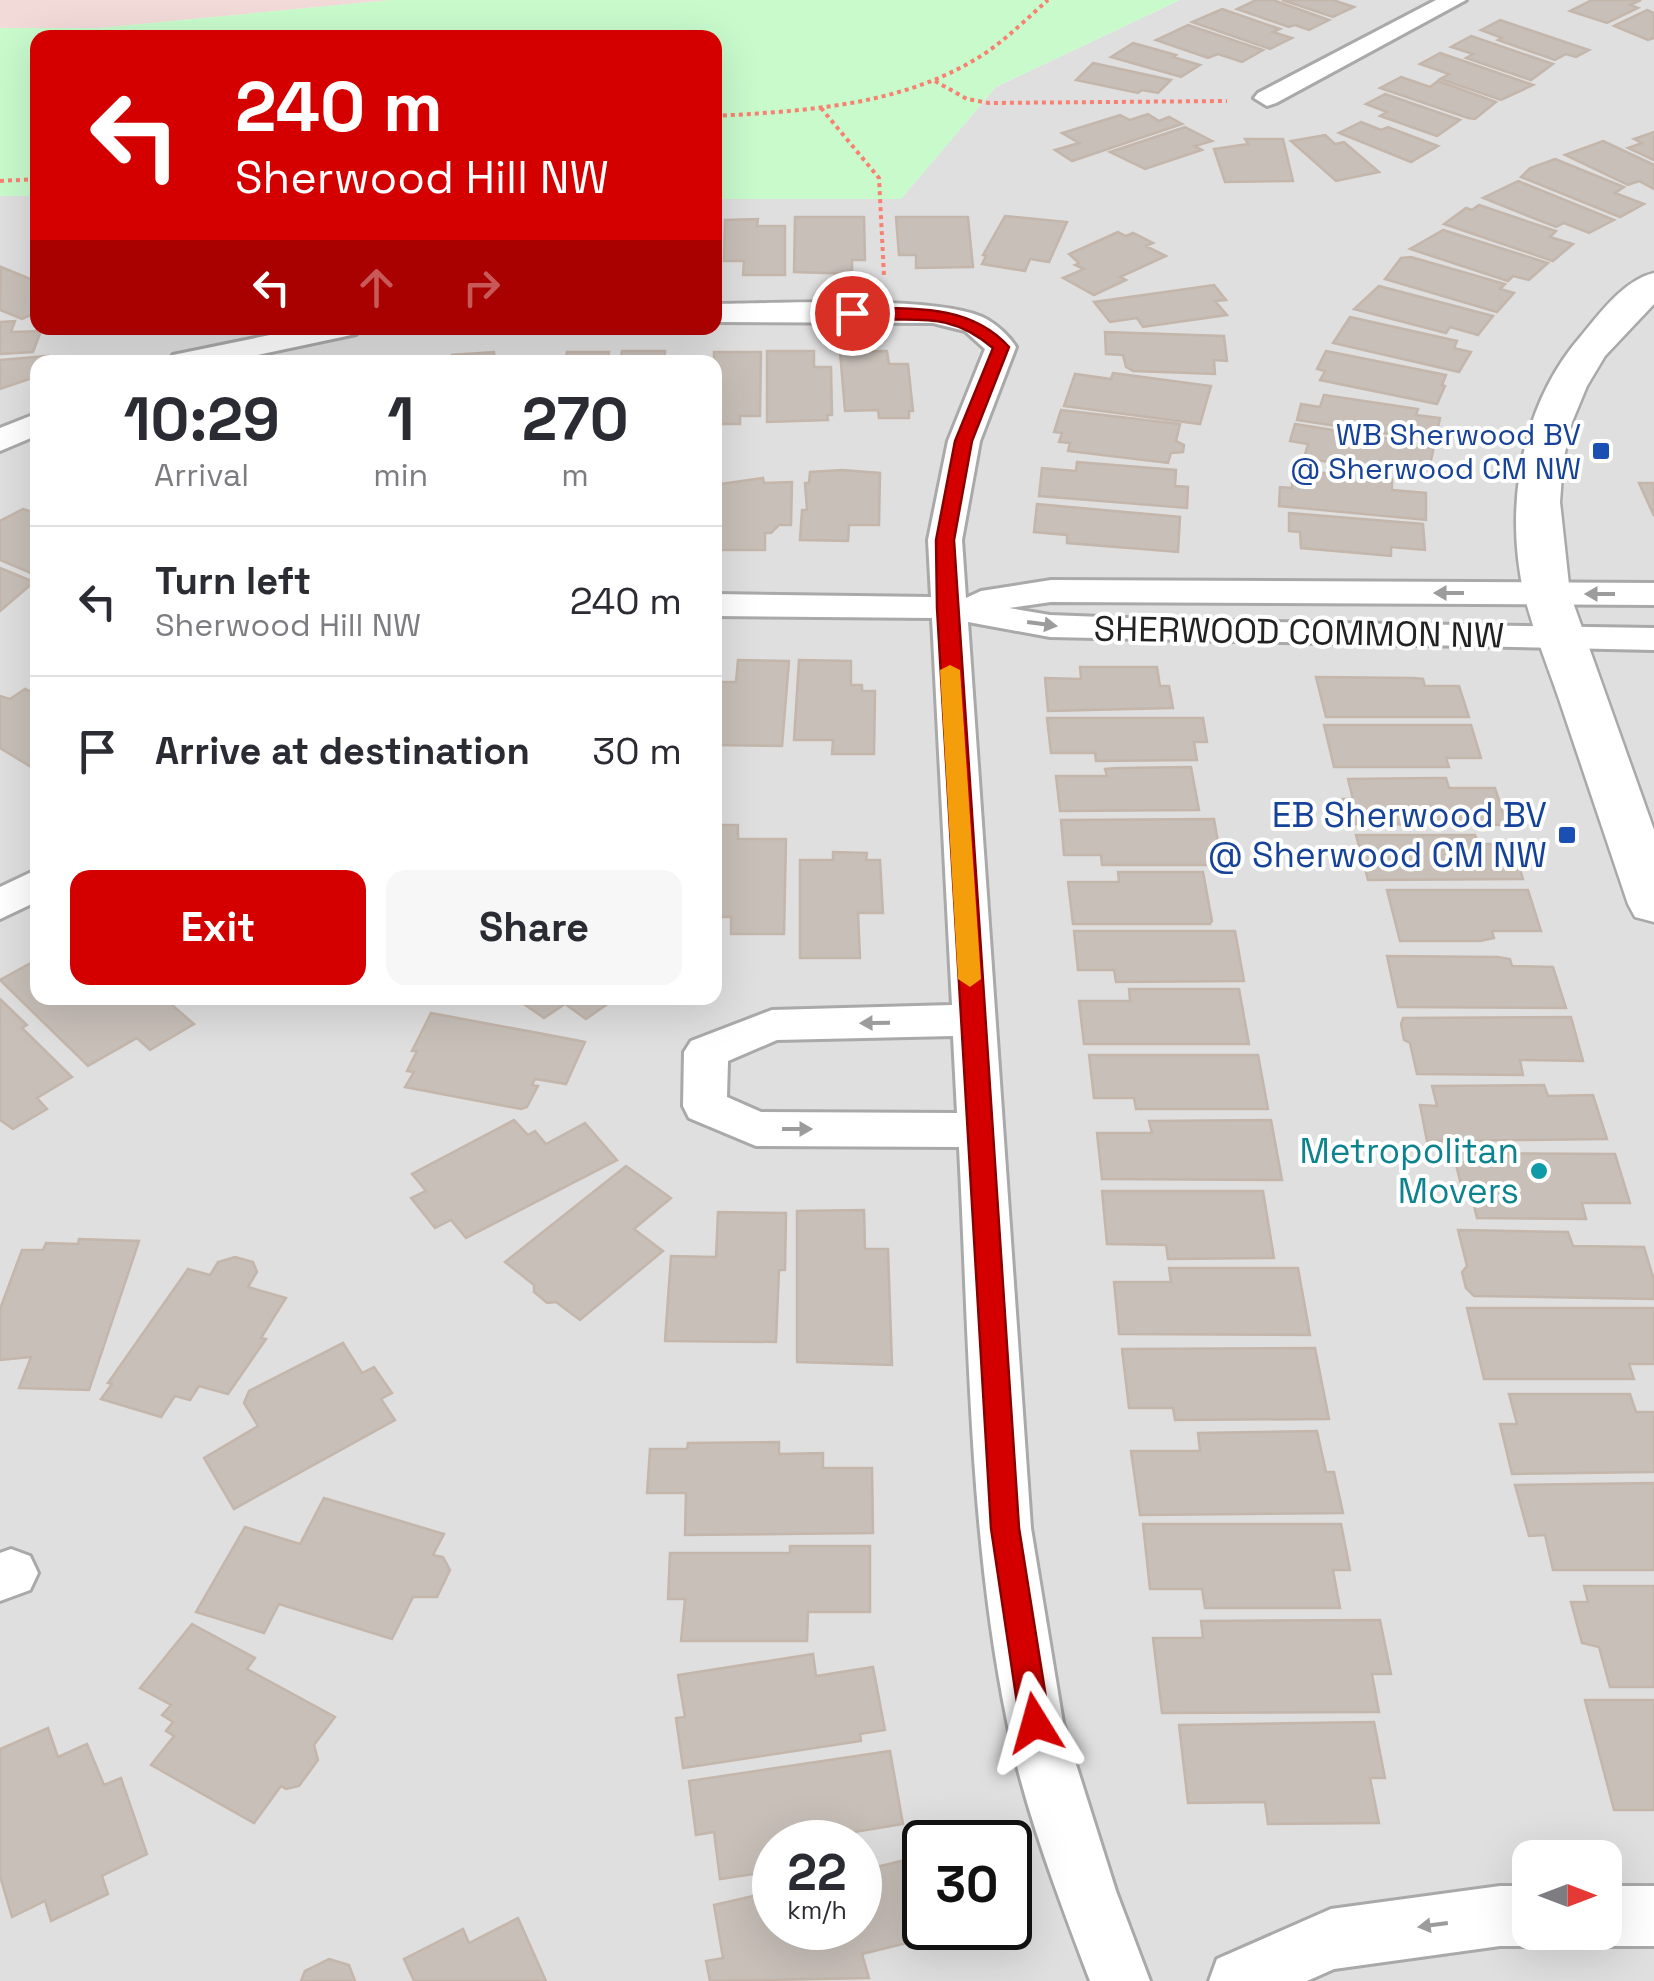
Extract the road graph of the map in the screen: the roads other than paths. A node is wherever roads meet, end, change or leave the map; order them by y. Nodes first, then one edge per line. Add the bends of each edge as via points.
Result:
1 (1454, 0) edge
2 (1266, 98) road end
3 (1654, 284) edge
4 (722, 313) edge
5 (312, 335) edge
6 (161, 336) dead end
7 (178, 355) edge
8 (217, 355) edge
9 (30, 426) edge
10 (0, 441) edge
11 (1547, 594) junction
12 (1654, 594) edge
13 (722, 605) edge
14 (946, 608) junction
15 (1561, 639) junction
16 (1654, 639) edge
17 (30, 887) edge
18 (1654, 904) edge
19 (0, 905) edge
20 (972, 1020) junction
21 (980, 1130) junction
22 (1512, 1916) edge
23 (1622, 1916) edge
24 (1654, 1916) edge
25 (1120, 1981) edge
26 (1239, 1981) edge

1 - 2 street
3 - 11 street via 1592,344 1552,416 1536,498
4 - 14 street via 933,314 976,325 1001,347 964,441 945,540
5 - 8 street
6 - 7 street
9 - 10 street
12 -> 11 street, SHERWOOD COMMON NW
11 -> 14 street, SHERWOOD COMMON NW via 1051,591
11 - 15 street
13 - 14 street, SHERWOOD COMMON NW
14 -> 15 street, SHERWOOD COMMON NW via 1050,626
14 - 20 street
15 - 16 street, SHERWOOD COMMON NW
15 - 18 street
17 - 19 street
20 - 21 street
20 -> 21 street via 772,1025 706,1052 705,1106 756,1129
21 - 25 street via 1005,1528 1035,1723
22 -> 26 street via 1330,1939
23 - 24 street

